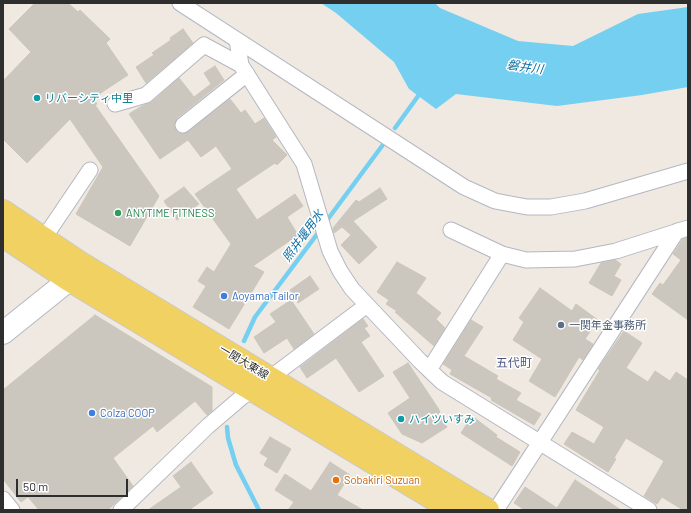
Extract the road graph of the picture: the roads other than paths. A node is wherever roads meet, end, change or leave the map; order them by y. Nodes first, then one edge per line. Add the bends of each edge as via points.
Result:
1 (180, 3) edge
2 (237, 40) junction
3 (244, 69) junction
4 (116, 104) dead end
5 (183, 125) dead end
6 (90, 170) dead end
7 (688, 171) edge
8 (3, 211) edge
9 (683, 229) edge
10 (450, 230) dead end
11 (3, 236) edge
12 (44, 238) junction
13 (502, 254) junction
14 (74, 271) junction
15 (367, 305) junction
16 (3, 333) edge
17 (429, 370) junction
18 (270, 378) junction
19 (252, 389) junction
20 (539, 443) junction
21 (3, 499) edge
22 (127, 508) edge
23 (12, 510) edge
24 (452, 510) edge
25 (488, 510) edge
26 (496, 510) edge
27 (649, 510) edge

1 - 2 street
2 - 3 street
2 - 7 street via 464,187 495,201 527,207 558,206 585,201
3 - 4 street via 204,45 146,95
3 - 5 street
3 - 15 street via 304,164 330,251 352,289
6 - 12 street
8 - 12 main road, 一関大東線
9 - 13 street via 616,251 575,258 526,260
9 - 20 street
10 - 13 street
11 - 14 main road, 一関大東線
12 - 14 main road, 一関大東線
13 - 17 street
14 - 16 street
14 - 18 main road, 一関大東線
14 - 19 main road, 一関大東線
15 - 17 street
15 - 18 street
17 - 20 street via 442,382
18 - 19 street
18 - 25 main road, 一関大東線
19 - 22 street via 208,426
19 - 24 main road, 一関大東線
20 - 26 street
20 - 27 street
21 - 23 street

